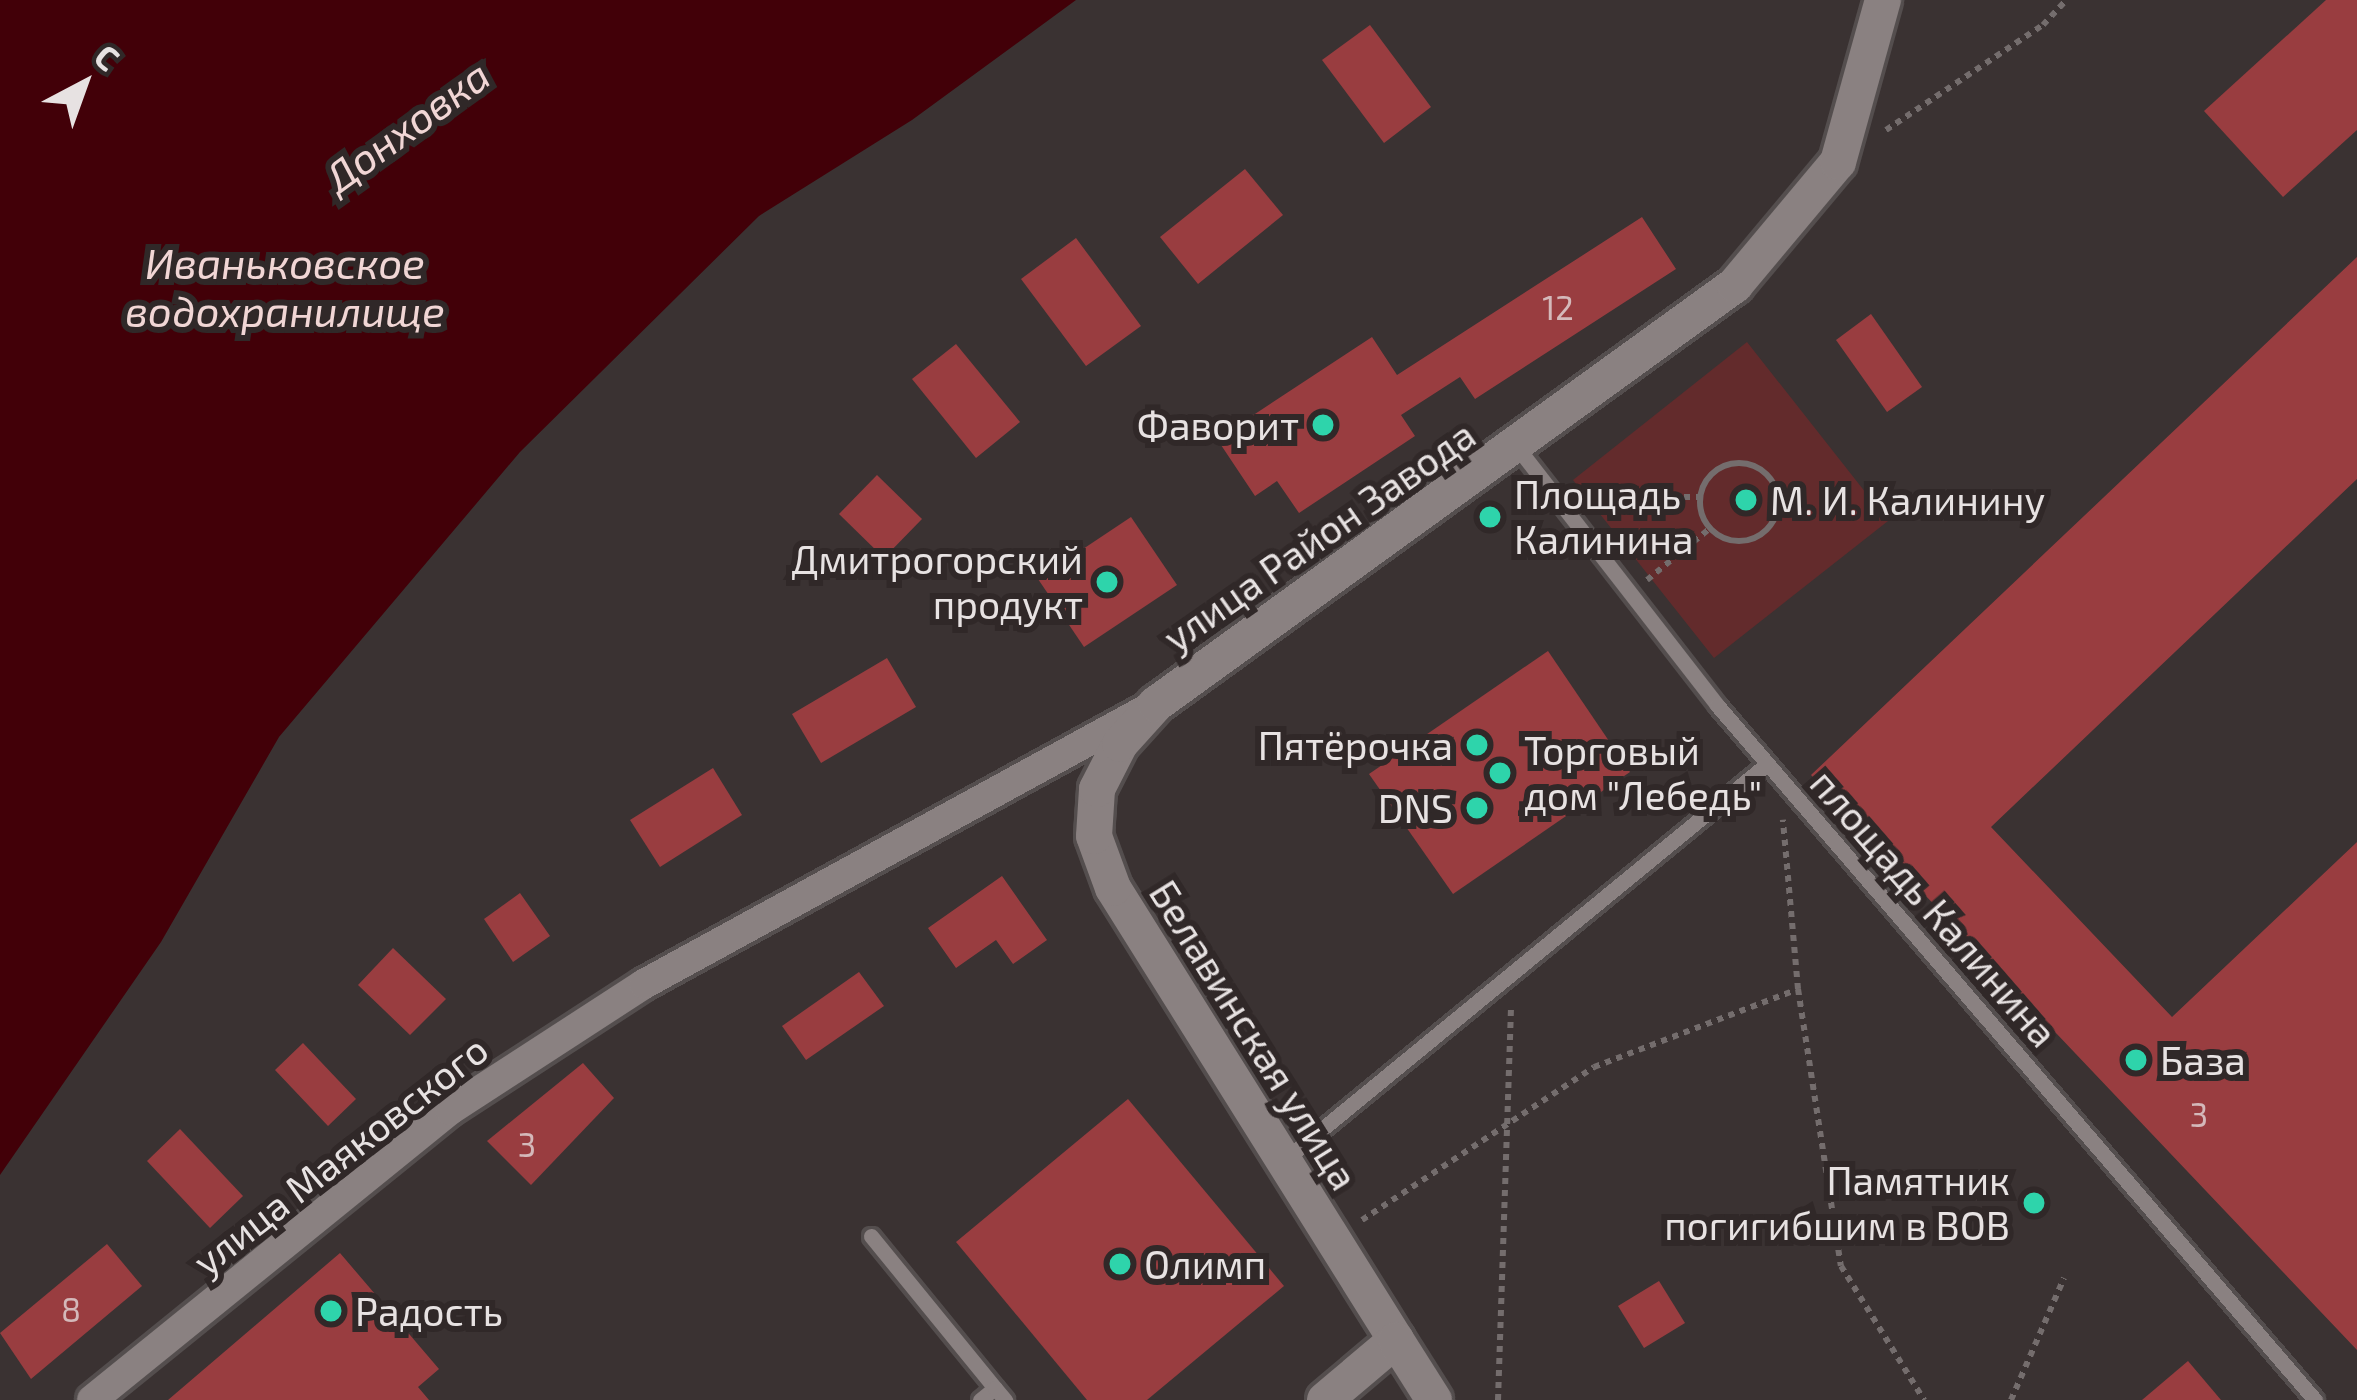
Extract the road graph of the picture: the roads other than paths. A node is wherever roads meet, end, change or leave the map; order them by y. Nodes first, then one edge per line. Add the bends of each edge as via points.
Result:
1 (1883, 0) edge
2 (1517, 448) junction
3 (1156, 704) junction
4 (1767, 764) junction
5 (644, 984) joint
6 (1283, 1161) junction
7 (871, 1236) dead end
8 (1396, 1340) junction
9 (112, 1394) edge
10 (1000, 1394) edge
11 (980, 1400) edge
12 (1325, 1400) edge
13 (1434, 1400) edge
14 (2315, 1400) edge

1 - 2 street, улица Район Завода via 1838,162 1735,284
2 - 3 street, улица Район Завода
2 - 4 lane, площадь Калинина
3 - 5 street, улица Район Завода
3 - 6 street, Белавинская улица via 1120,744 1096,789 1101,864
4 - 6 lane
4 - 14 lane, площадь Калинина
5 - 9 street, улица Маяковского via 450,1110
6 - 8 street, Белавинская улица
7 - 10 lane
8 - 12 street
8 - 13 street, Белавинская улица
10 - 11 lane

